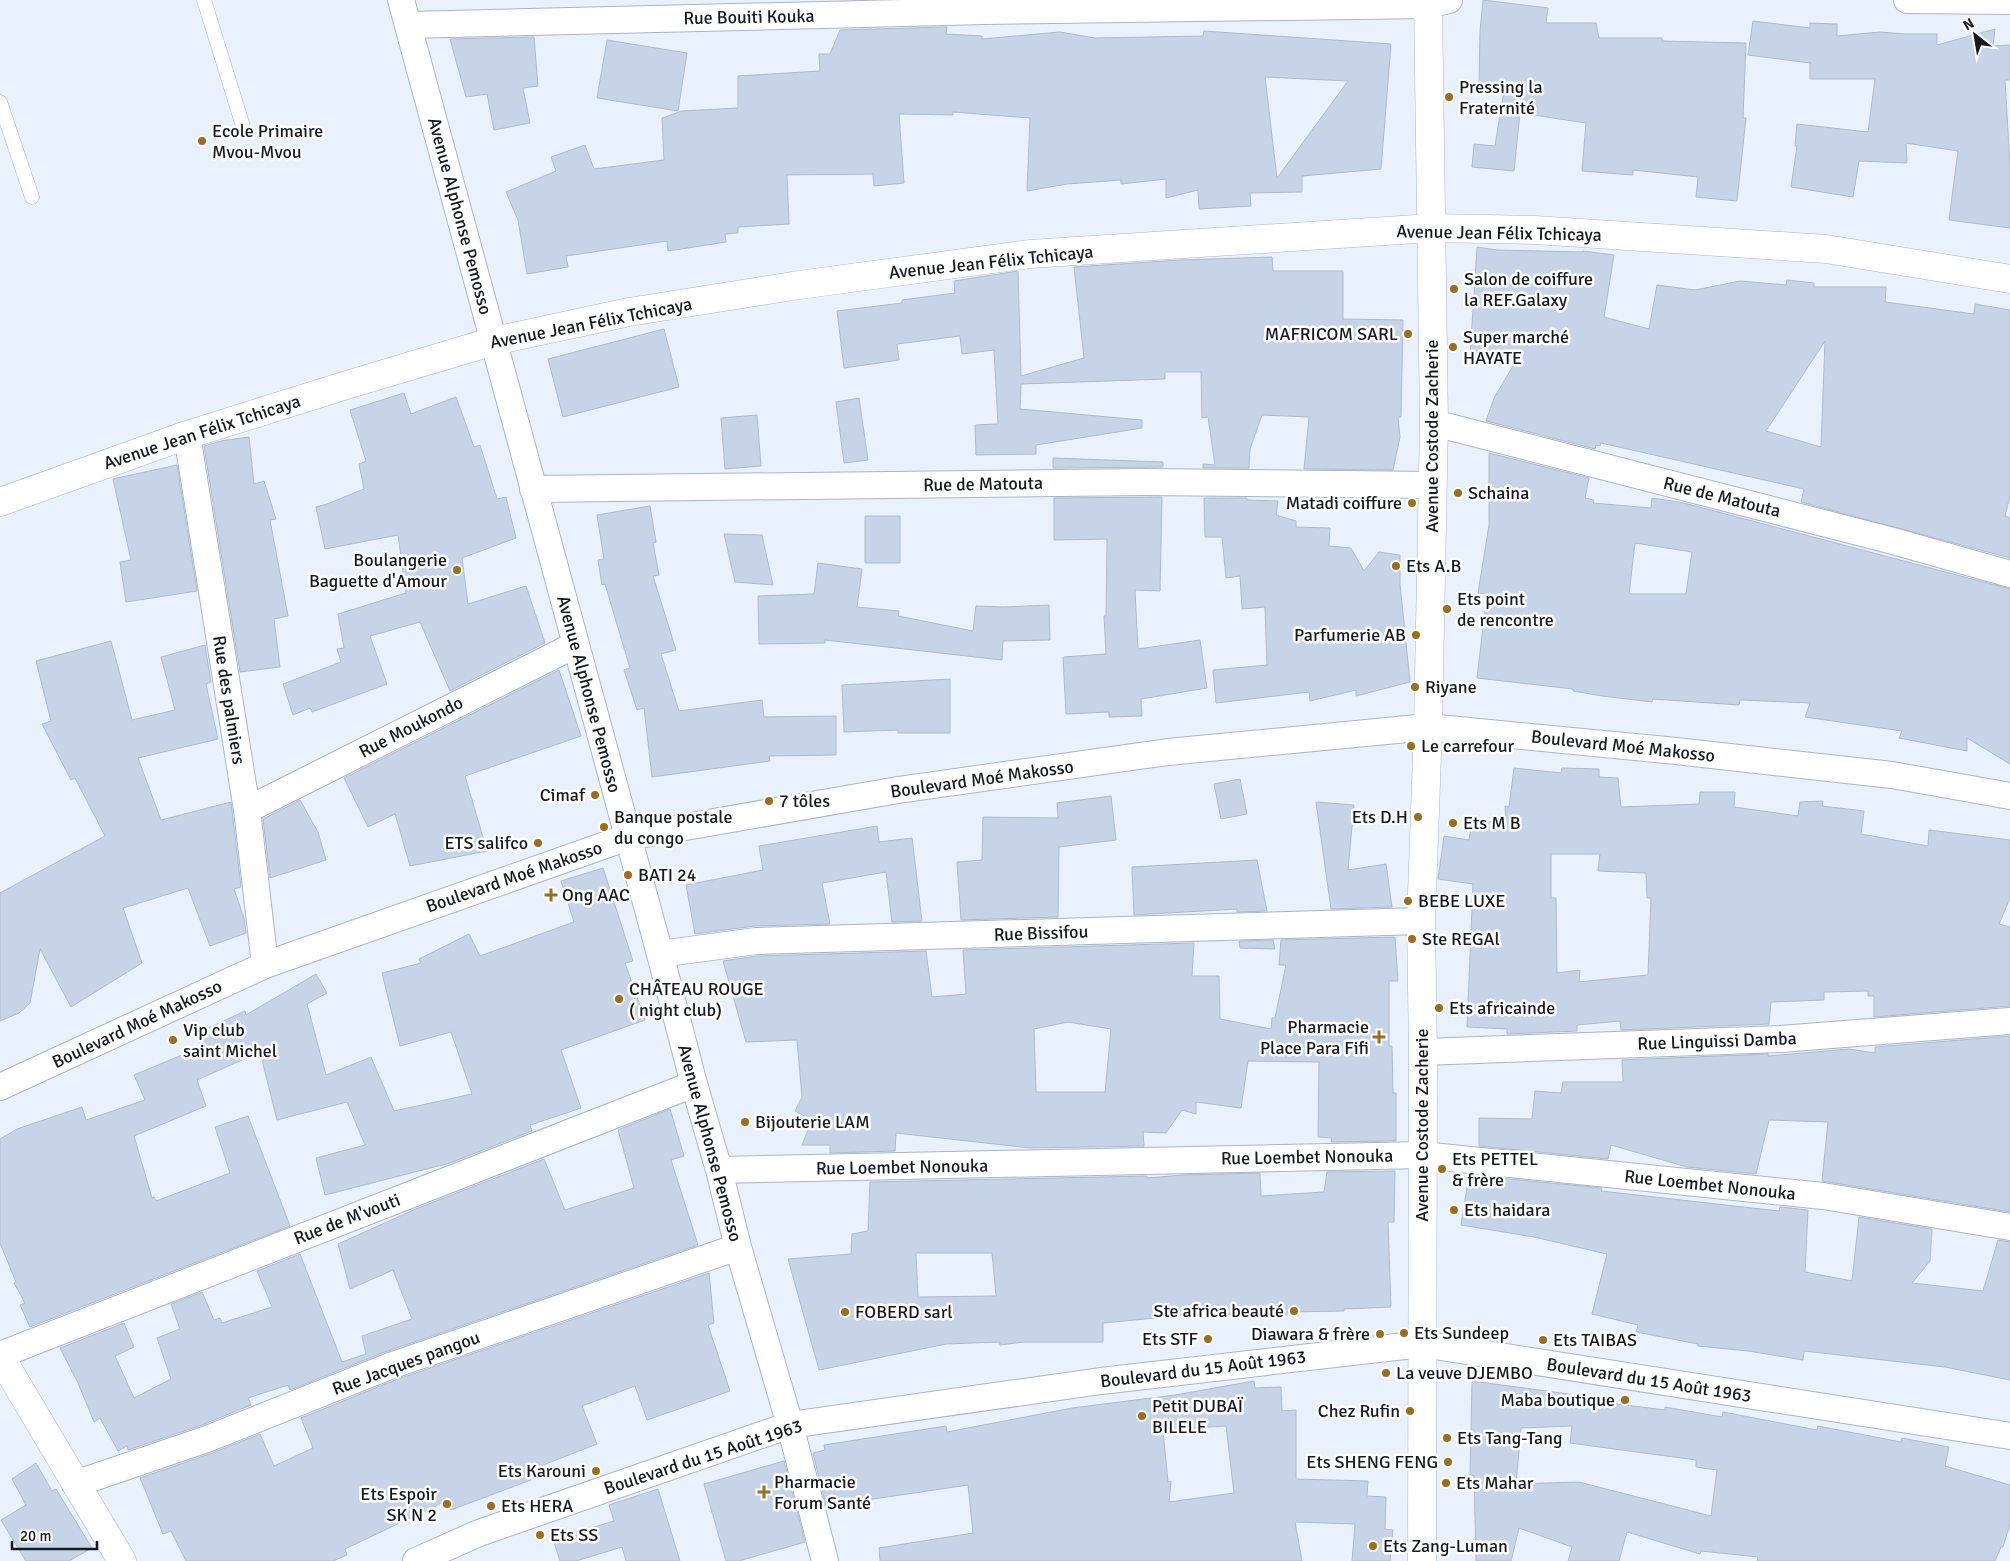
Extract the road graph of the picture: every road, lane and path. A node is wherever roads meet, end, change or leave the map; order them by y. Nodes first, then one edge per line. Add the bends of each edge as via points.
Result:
1 (204, 0) edge
2 (401, 0) edge
3 (1907, 0) edge
4 (2010, 1) edge
5 (1435, 2) edge
6 (2010, 5) edge
7 (409, 25) junction
8 (0, 102) edge
9 (242, 123) dead end
10 (32, 197) dead end
11 (1432, 228) junction
12 (2010, 278) edge
13 (494, 341) junction
14 (1434, 423) junction
15 (187, 435) junction
16 (1433, 485) junction
17 (533, 489) junction
18 (0, 502) edge
19 (2010, 574) edge
20 (575, 645) junction
21 (1428, 727) junction
22 (2010, 796) edge
23 (247, 810) junction
24 (628, 837) junction
25 (1421, 921) junction
26 (660, 954) junction
27 (265, 965) junction
28 (2010, 1021) edge
29 (1423, 1052) junction
30 (694, 1084) junction
31 (0, 1087) edge
32 (1422, 1155) junction
33 (719, 1170) junction
34 (2010, 1226) edge
35 (738, 1247) junction
36 (1422, 1344) junction
37 (0, 1355) edge
38 (790, 1425) junction
39 (2010, 1436) edge
40 (76, 1484) junction
41 (122, 1561) edge
42 (416, 1561) edge
43 (825, 1561) edge
44 (1422, 1561) edge

1 - 9 lane
2 - 7 street, Avenue Alphonse Pemosso
3 - 4 street
4 - 6 street
5 - 7 street, Rue Bouiti Kouka
5 - 11 street, Avenue Costode Zacherie
7 - 13 street, Avenue Alphonse Pemosso
8 - 10 lane
11 - 12 street, Avenue Jean Félix Tchicaya via 1534,230 1826,249
11 - 13 street, Avenue Jean Félix Tchicaya via 1030,254 629,312
11 - 14 street, Avenue Costode Zacherie
13 - 15 street, Avenue Jean Félix Tchicaya
13 - 17 street, Avenue Alphonse Pemosso
14 - 16 street, Avenue Costode Zacherie
14 - 19 street, Rue de Matouta
15 - 18 street, Avenue Jean Félix Tchicaya
15 - 23 street, Rue des palmiers
16 - 17 street, Rue de Matouta via 1145,482
16 - 21 street, Avenue Costode Zacherie
17 - 20 street, Avenue Alphonse Pemosso
20 - 23 street, Rue Moukondo
20 - 24 street, Avenue Alphonse Pemosso
21 - 22 street, Boulevard Moé Makosso via 1892,774
21 - 24 street, Boulevard Moé Makosso via 1149,755 898,790
21 - 25 street, Avenue Costode Zacherie
23 - 27 street, Rue des palmiers
24 - 26 street, Avenue Alphonse Pemosso
24 - 27 street, Boulevard Moé Makosso
25 - 26 street, Rue Bissifou via 756,941
25 - 29 street, Avenue Costode Zacherie
26 - 30 street, Avenue Alphonse Pemosso
27 - 31 street, Boulevard Moé Makosso
28 - 29 street, Rue Linguissi Damba via 1781,1039
29 - 32 street, Avenue Costode Zacherie
30 - 33 street, Avenue Alphonse Pemosso
30 - 37 street, Rue de M'vouti
32 - 33 street, Rue Loembet Nonouka
32 - 34 street, Rue Loembet Nonouka via 1823,1196
32 - 36 street, Avenue Costode Zacherie
33 - 35 street, Avenue Alphonse Pemosso
35 - 38 street, Avenue Alphonse Pemosso
35 - 40 street, Rue Jacques pangou via 390,1366 207,1438
36 - 38 street, Boulevard du 15 Août 1963 via 1101,1380
36 - 39 street, Boulevard du 15 Août 1963
36 - 44 street, Avenue Costode Zacherie
37 - 40 street
38 - 42 street, Boulevard du 15 Août 1963 via 479,1533
38 - 43 street, Avenue Alphonse Pemosso
40 - 41 street

